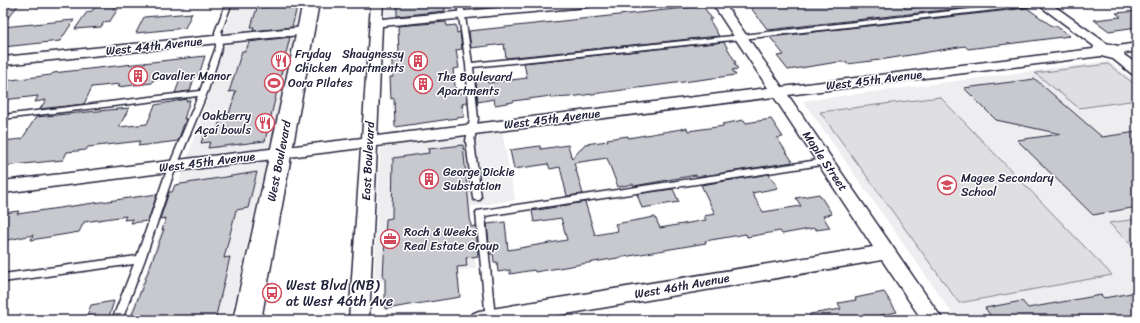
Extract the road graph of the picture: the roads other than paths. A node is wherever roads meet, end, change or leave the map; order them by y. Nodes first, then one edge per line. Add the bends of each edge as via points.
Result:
1 (229, 3) edge
2 (311, 3) edge
3 (377, 3) edge
4 (460, 3) edge
5 (586, 3) edge
6 (718, 3) edge
7 (1038, 3) edge
8 (1042, 3) edge
9 (461, 15) junction
10 (376, 23) junction
11 (305, 31) junction
12 (742, 36) junction
13 (218, 40) junction
14 (1137, 47) edge
15 (1109, 51) junction
16 (3, 61) edge
17 (469, 65) junction
18 (1137, 71) edge
19 (778, 92) junction
20 (203, 93) junction
21 (3, 117) edge
22 (472, 129) junction
23 (369, 142) junction
24 (281, 153) junction
25 (825, 162) junction
26 (174, 166) junction
27 (3, 187) edge
28 (477, 198) dead end
29 (886, 252) junction
30 (140, 259) junction
31 (3, 278) edge
32 (484, 319) edge
33 (117, 320) edge
34 (247, 320) edge
35 (359, 320) edge
36 (932, 320) edge

1 - 13 lane via 218,32
2 - 11 street, West Boulevard
3 - 10 street, East Boulevard
4 - 9 lane
5 - 9 street
6 - 12 street, Maple Street
7 - 12 lane
8 - 15 street
9 - 10 street
9 - 17 lane
10 - 23 street, East Boulevard
11 - 13 street, West 44th Avenue
11 - 24 street, West Boulevard
12 - 17 lane
12 - 19 street, Maple Street
13 - 16 street, West 44th Avenue
13 - 20 lane via 219,47
14 - 15 street, West 45th Avenue
15 - 18 street
15 - 19 street, West 45th Avenue
17 - 22 lane via 474,119
19 - 22 street, West 45th Avenue
19 - 25 street, Maple Street
20 - 21 lane
20 - 26 lane
22 - 23 street, West 45th Avenue
22 - 28 lane via 470,141
23 - 24 street, West 45th Avenue
23 - 35 street, East Boulevard
24 - 26 street, West 45th Avenue
24 - 34 street, West Boulevard
25 - 29 street, Maple Street
25 - 32 lane via 480,213
26 - 27 street, West 45th Avenue
26 - 30 lane
29 - 32 street, West 46th Avenue
29 - 36 street, Maple Street
30 - 31 lane
30 - 33 lane

